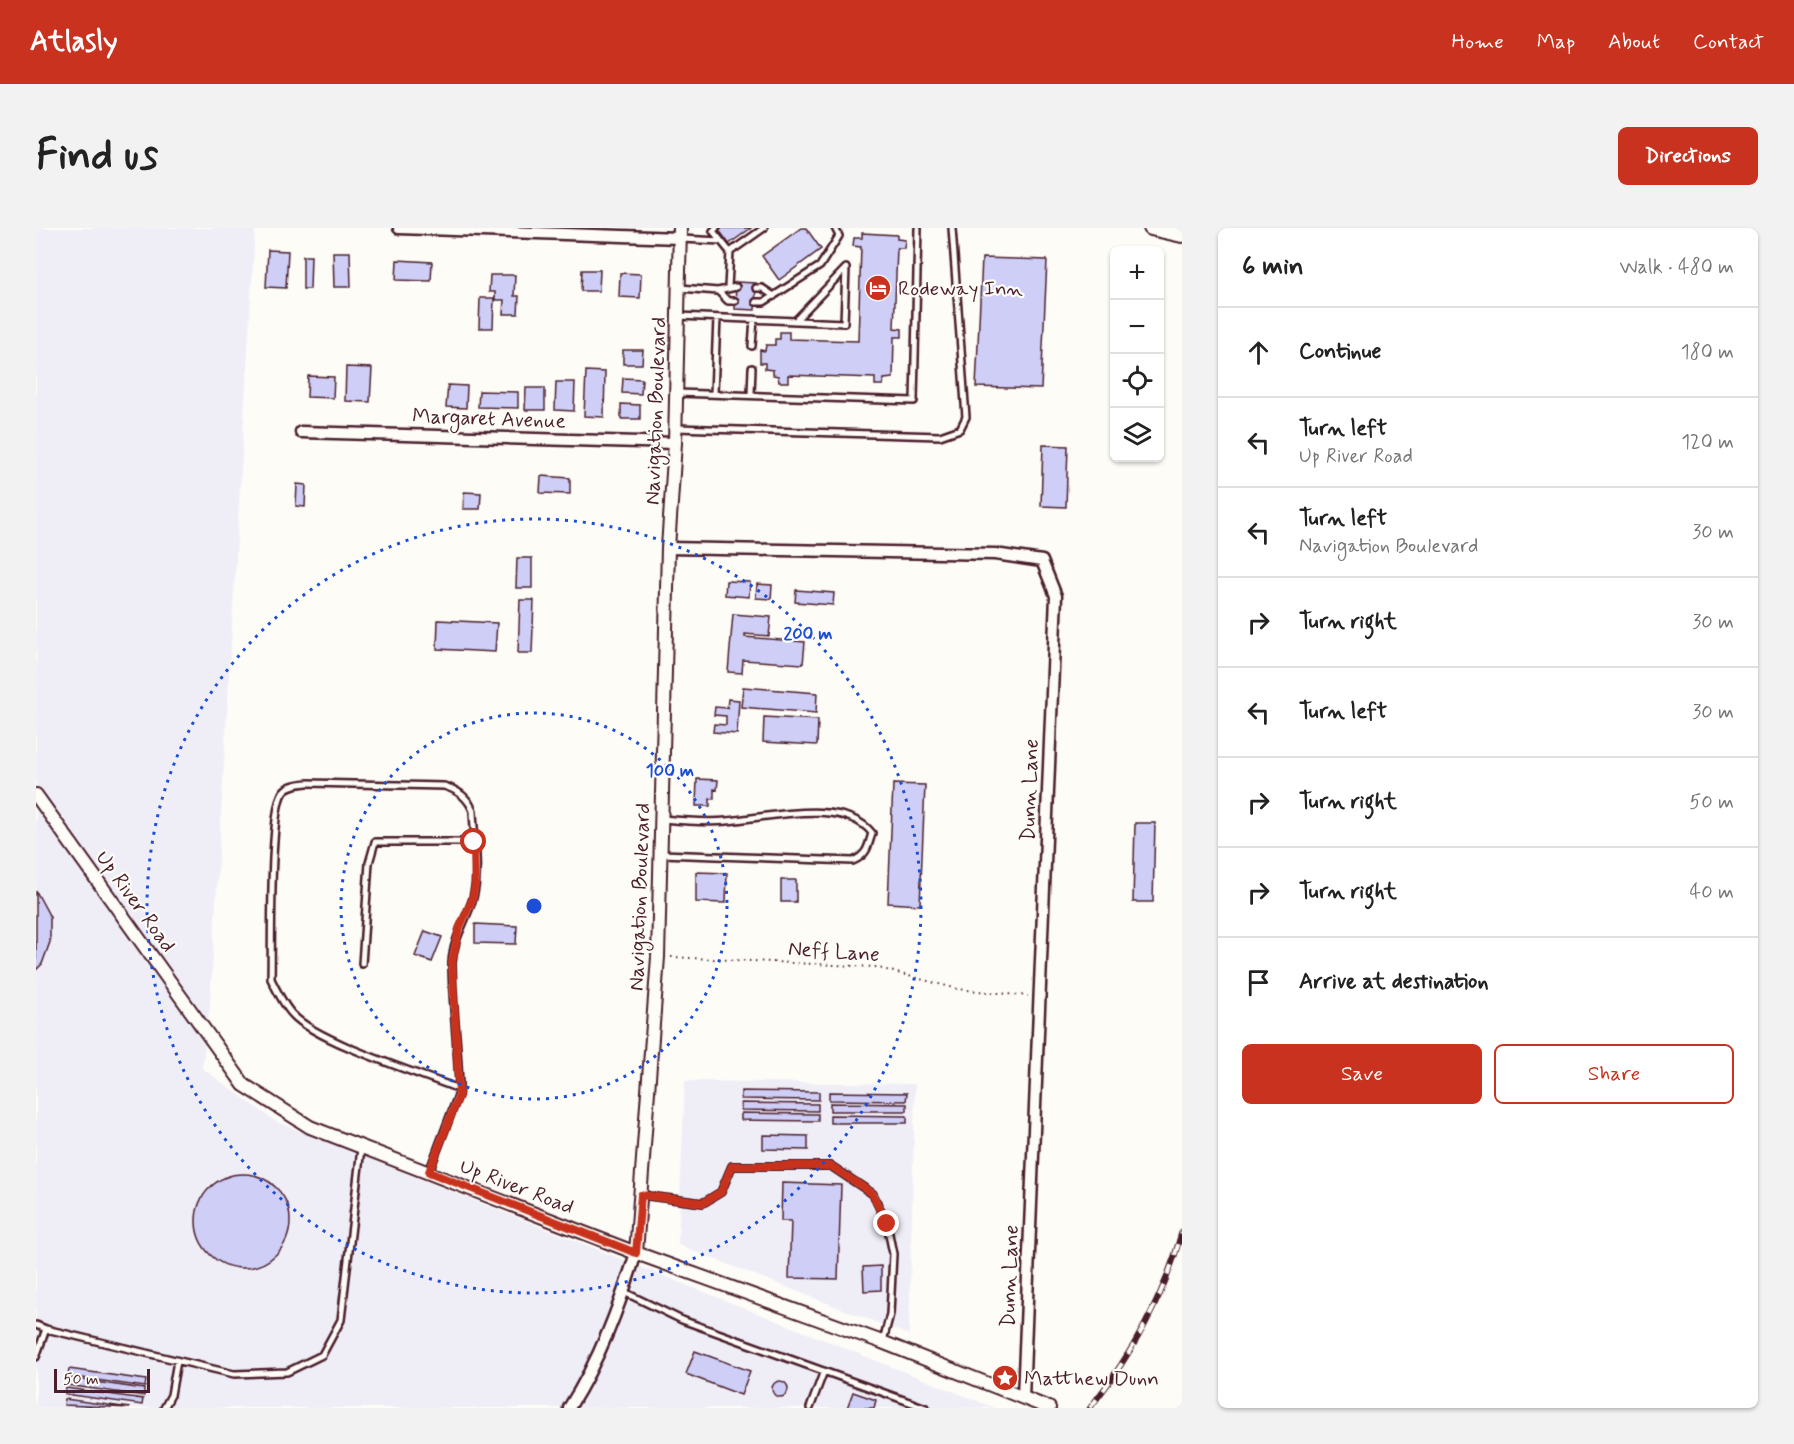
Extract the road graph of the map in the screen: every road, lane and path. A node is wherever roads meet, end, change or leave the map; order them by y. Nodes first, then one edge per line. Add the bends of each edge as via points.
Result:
1 (399, 228) edge
2 (716, 228) edge
3 (835, 228) edge
4 (918, 228) edge
5 (952, 228) edge
6 (1151, 228) edge
7 (760, 229) edge
8 (679, 233) edge
9 (743, 234) dead end
10 (1180, 234) edge
11 (747, 240) junction
12 (721, 241) junction
13 (730, 252) junction
14 (728, 287) junction
15 (736, 287) dead end
16 (680, 288) junction
17 (756, 288) dead end
18 (718, 291) junction
19 (774, 296) junction
20 (735, 302) dead end
21 (756, 302) dead end
22 (678, 316) junction
23 (717, 318) junction
24 (753, 319) junction
25 (795, 321) junction
26 (753, 346) dead end
27 (752, 368) dead end
28 (677, 393) junction
29 (714, 393) junction
30 (751, 394) junction
31 (675, 428) junction
32 (301, 432) dead end
33 (675, 443) junction
34 (668, 548) junction
35 (36, 795) edge
36 (661, 819) junction
37 (474, 842) junction
38 (661, 854) junction
39 (658, 957) junction
40 (362, 964) dead end
41 (1040, 998) junction
42 (459, 1089) junction
43 (361, 1146) junction
44 (429, 1172) junction
45 (641, 1195) junction
46 (636, 1253) junction
47 (624, 1292) junction
48 (36, 1325) edge
49 (46, 1329) junction
50 (882, 1342) junction
51 (36, 1357) edge
52 (177, 1361) junction
53 (824, 1371) junction
54 (1023, 1398) junction
55 (164, 1408) edge
56 (569, 1408) edge
57 (810, 1408) edge
58 (926, 1408) edge
59 (1049, 1408) edge

1 - 8 street
2 - 12 lane via 713,231
3 - 19 lane via 839,236 820,266
4 - 30 lane via 914,401
5 - 31 lane via 966,417 960,429 940,436
6 - 10 main road
7 - 11 lane
8 - 12 lane
8 - 16 street, Navigation Boulevard
9 - 11 lane
11 - 13 lane
12 - 13 lane
13 - 14 lane
14 - 15 lane
14 - 18 lane
16 - 18 lane
16 - 22 street, Navigation Boulevard
17 - 19 lane
18 - 20 lane
19 - 21 lane
22 - 23 lane
22 - 28 street, Navigation Boulevard
23 - 24 lane
23 - 29 lane
24 - 25 lane
24 - 26 lane
25 - 25 lane via 844,323 846,268 839,276
27 - 30 lane
28 - 29 lane
28 - 31 street, Navigation Boulevard
29 - 30 lane
31 - 33 street, Navigation Boulevard
32 - 33 street, Margaret Avenue
33 - 34 street, Navigation Boulevard
34 - 36 street, Navigation Boulevard
34 - 41 street, Dunn Lane via 995,554 1042,561 1056,596
35 - 43 street, Up River Road via 244,1085 310,1126
36 - 38 street, Navigation Boulevard
36 - 38 lane via 726,821 794,813 836,813 850,816 872,833 868,849 853,861
37 - 40 lane via 375,842 369,863
37 - 42 lane via 475,885 452,962
37 - 42 lane via 470,802 453,789 424,784 292,785 283,792 278,805 274,836 271,979 293,1016 314,1031
38 - 39 street, Navigation Boulevard
39 - 41 path, Neff Lane via 875,967 958,989
39 - 45 street, Navigation Boulevard
41 - 54 street, Dunn Lane
42 - 44 lane
43 - 44 street, Up River Road
43 - 52 lane via 341,1320 322,1355 287,1372 234,1374
44 - 46 street, Up River Road
45 - 46 street, Navigation Boulevard
45 - 50 lane via 703,1203 721,1192 732,1166 831,1166 872,1193 887,1224 893,1254 890,1314
46 - 47 street, Navigation Boulevard
46 - 50 street, Up River Road
47 - 53 lane via 682,1320
47 - 56 street, Navigation Boulevard via 584,1384
48 - 49 lane
49 - 51 lane
49 - 52 lane
50 - 54 street, Up River Road
52 - 55 lane via 171,1395
53 - 57 lane
53 - 58 lane
54 - 59 street, Up River Road

